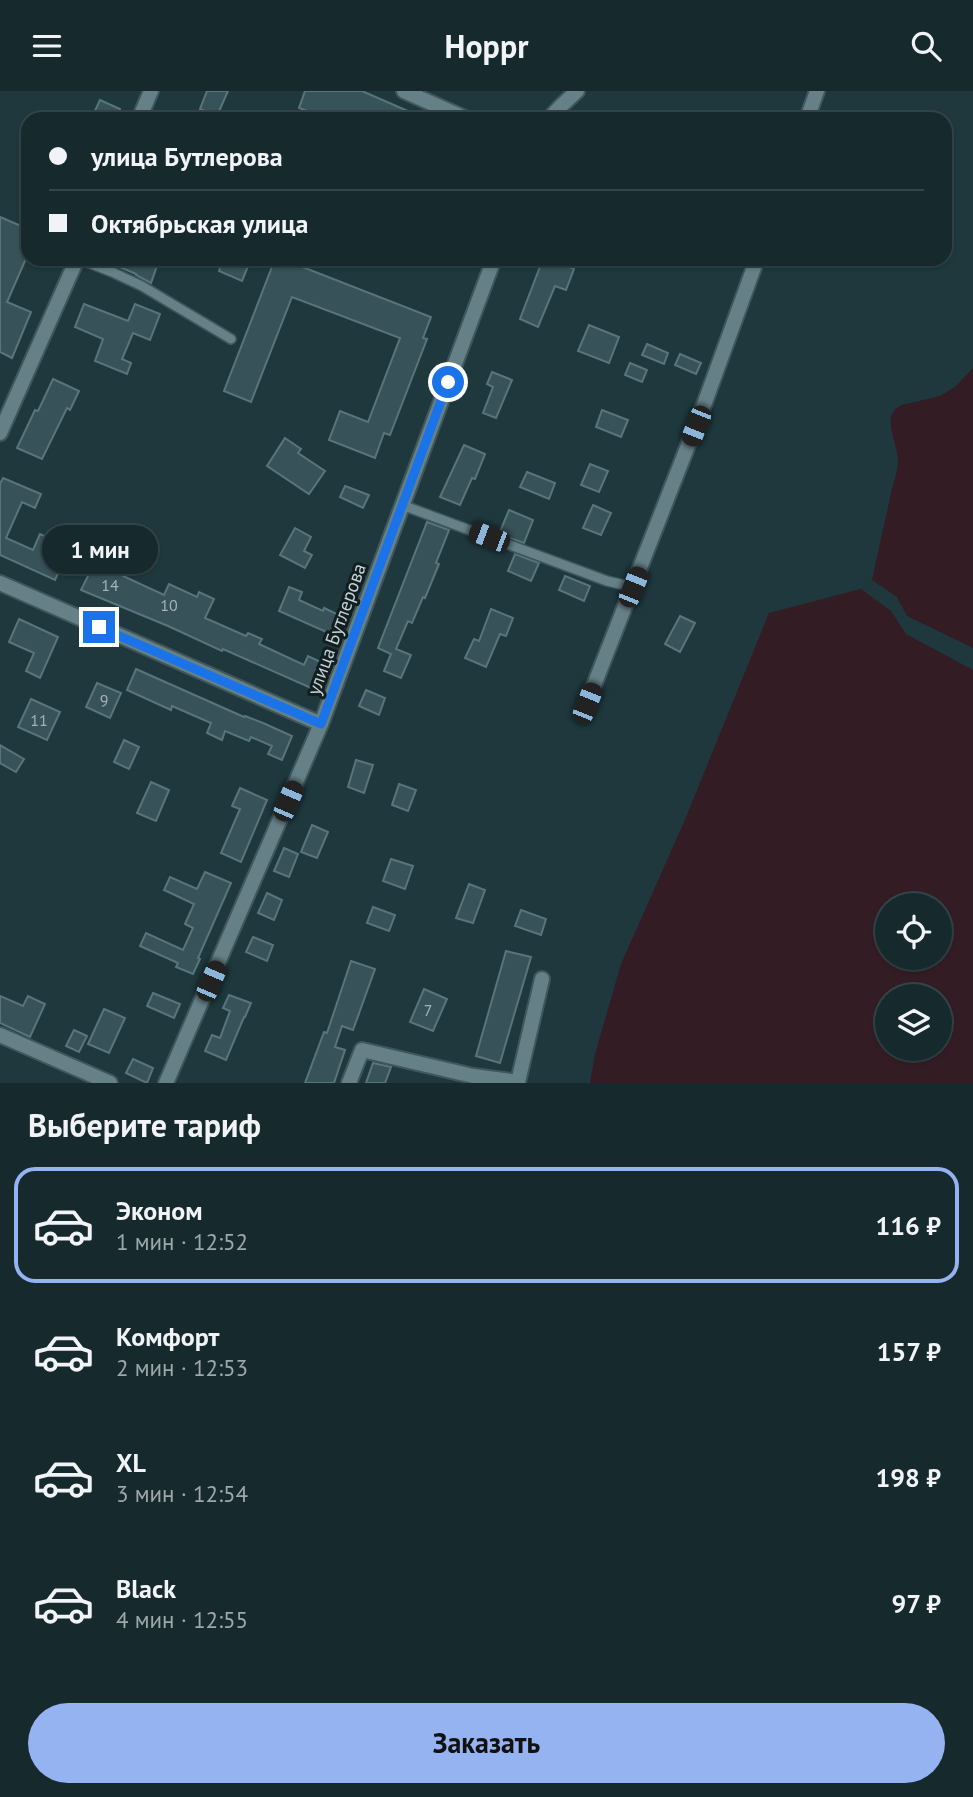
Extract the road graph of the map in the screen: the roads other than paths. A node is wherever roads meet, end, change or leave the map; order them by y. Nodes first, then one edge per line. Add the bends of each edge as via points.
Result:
1 (151, 91) edge
2 (404, 91) edge
3 (577, 91) edge
4 (817, 91) edge
5 (142, 112) edge
6 (451, 112) edge
7 (555, 112) edge
8 (810, 112) edge
9 (75, 266) edge
10 (96, 266) edge
11 (491, 266) edge
12 (754, 266) edge
13 (231, 339) dead end
14 (0, 433) edge
15 (402, 505) junction
16 (0, 583) edge
17 (633, 587) junction
18 (587, 703) dead end
19 (321, 724) junction
20 (542, 979) dead end
21 (0, 1035) edge
22 (110, 1083) edge
23 (166, 1083) edge
24 (349, 1083) edge

1 - 5 street
2 - 6 street
3 - 7 street
4 - 8 street
9 - 14 street
10 - 13 lane via 142,286
11 - 15 street, улица Бутлерова
12 - 17 street
15 - 17 lane
15 - 19 street, улица Бутлерова
16 - 19 street
17 - 18 street
19 - 23 street, улица Бутлерова
20 - 24 street via 518,1082 362,1050
21 - 22 street

